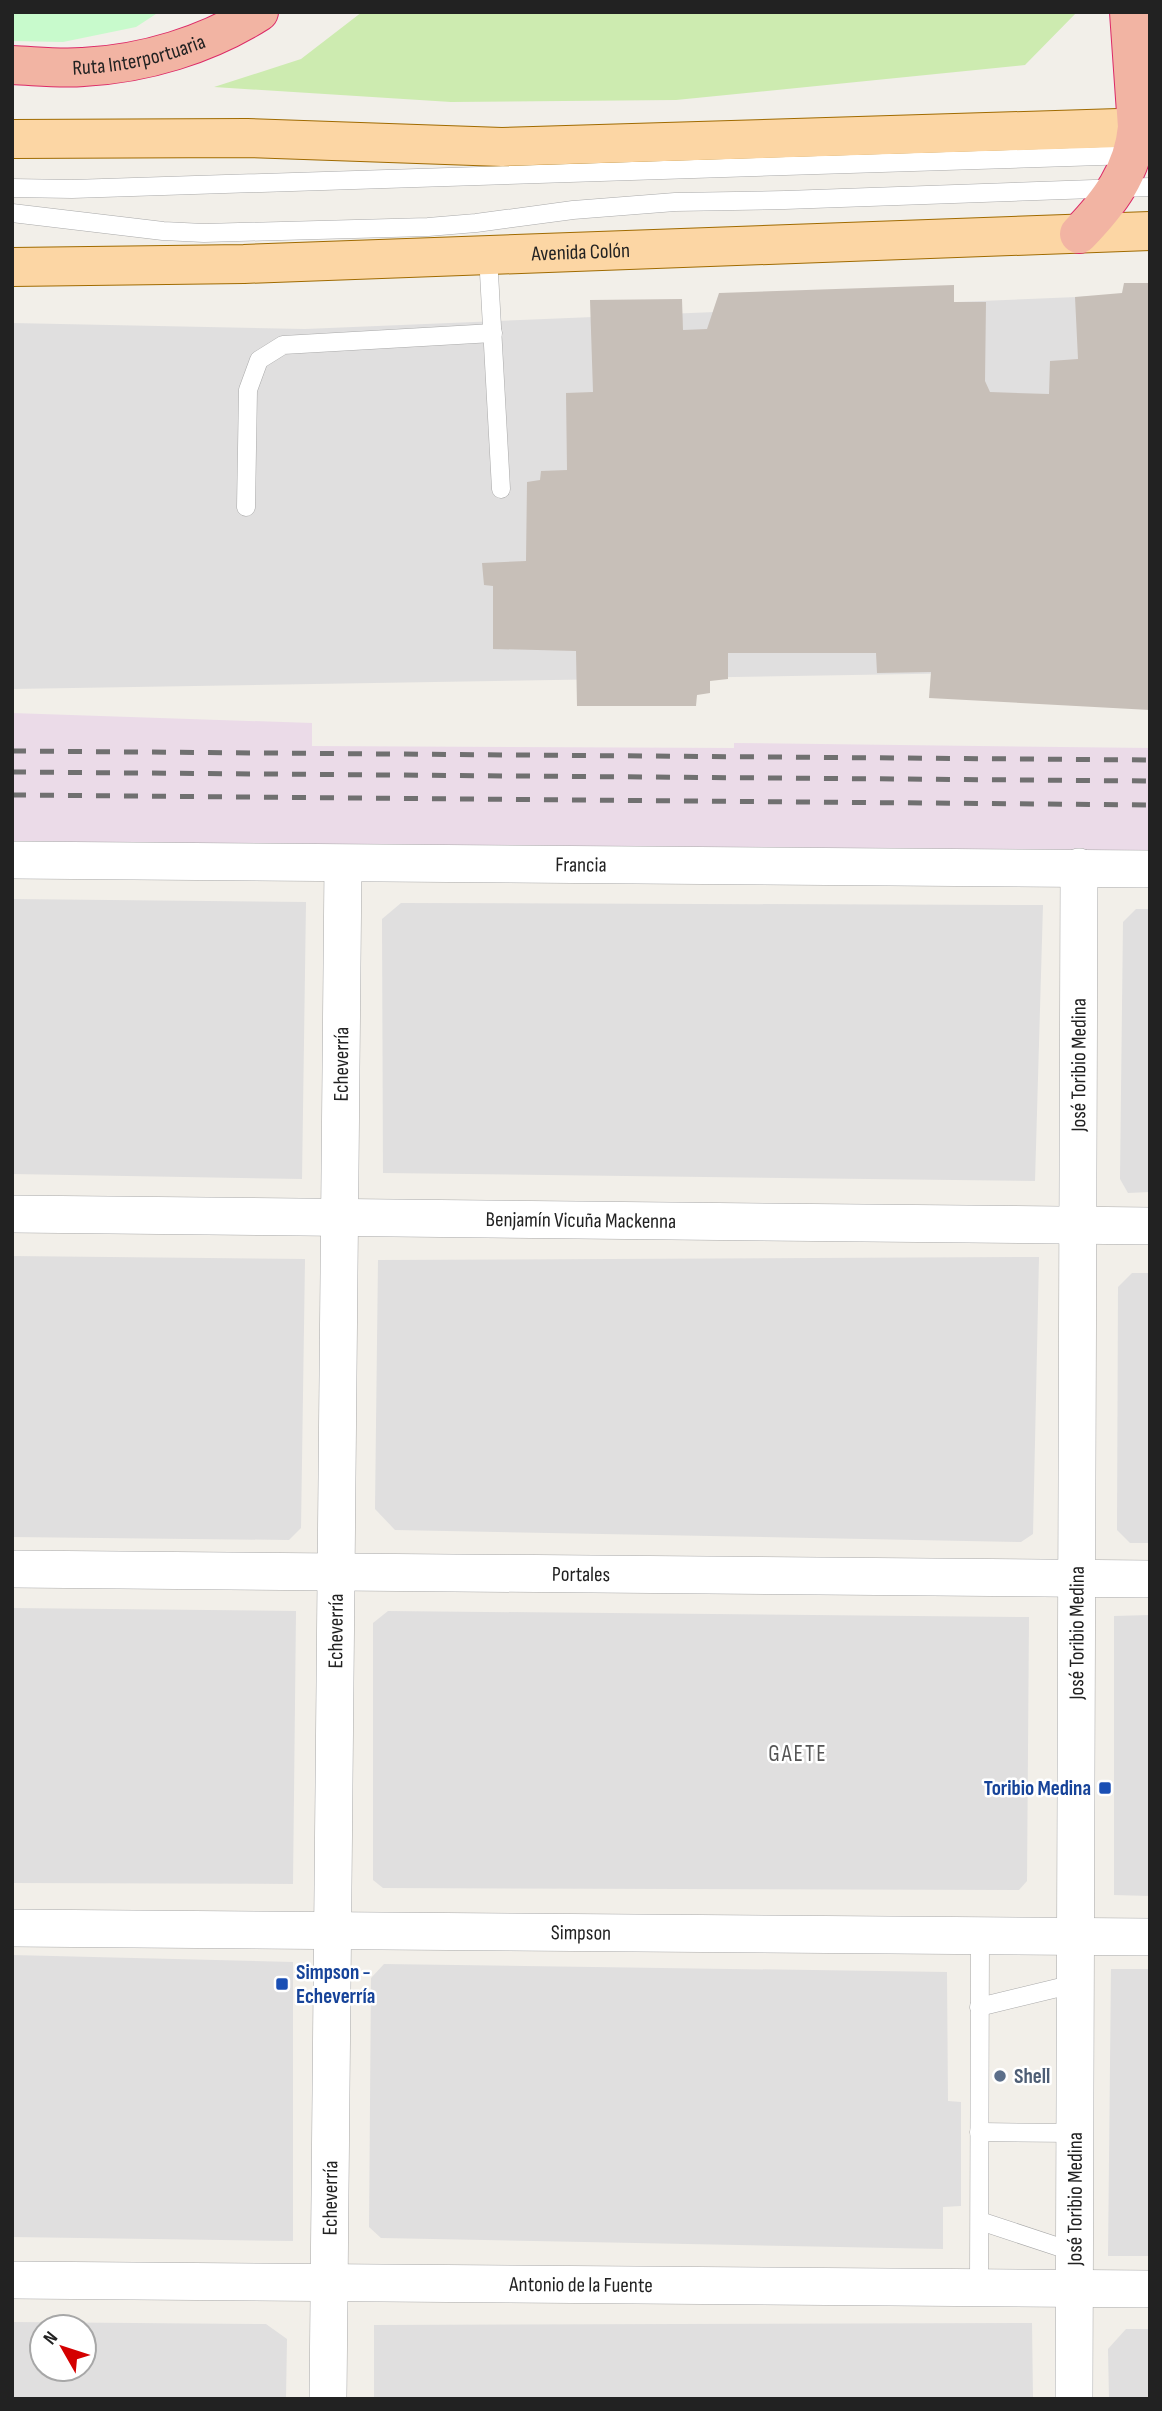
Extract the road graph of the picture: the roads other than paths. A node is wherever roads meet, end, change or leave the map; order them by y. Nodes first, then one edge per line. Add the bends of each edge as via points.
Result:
1 (202, 12) edge
2 (259, 12) edge
3 (1129, 12) edge
4 (12, 65) edge
5 (80, 68) junction
6 (12, 139) edge
7 (1139, 156) edge
8 (12, 188) edge
9 (12, 214) edge
10 (1150, 231) edge
11 (1079, 233) junction
12 (488, 255) junction
13 (12, 267) edge
14 (493, 333) junction
15 (502, 489) dead end
16 (246, 507) dead end
17 (12, 860) edge
18 (343, 864) junction
19 (1079, 867) junction
20 (1150, 869) edge
21 (12, 1214) edge
22 (340, 1218) junction
23 (1076, 1226) junction
24 (1150, 1226) edge
25 (12, 1569) edge
26 (336, 1572) junction
27 (1075, 1578) junction
28 (1150, 1579) edge
29 (12, 1928) edge
30 (332, 1931) junction
31 (979, 1936) junction
32 (1074, 1937) junction
33 (1150, 1937) edge
34 (1074, 1984) junction
35 (979, 2007) junction
36 (979, 2132) junction
37 (1074, 2133) junction
38 (979, 2221) junction
39 (1074, 2252) junction
40 (12, 2280) edge
41 (329, 2283) junction
42 (979, 2288) junction
43 (1074, 2288) junction
44 (1150, 2289) edge
45 (328, 2399) edge
46 (1073, 2399) edge

1 - 5 highway via 158,40
2 - 5 highway, Ruta Interportuaria via 180,49
3 - 7 highway
4 - 5 highway, Ruta Interportuaria
6 - 7 main road via 247,138 502,147
7 - 8 lane
7 - 9 lane via 785,200 675,202 428,227 217,233
7 - 11 highway
10 - 11 main road, Avenida Colón
11 - 12 main road, Avenida Colón
12 - 13 main road, Avenida Colón
12 - 14 lane
14 - 15 lane
14 - 16 lane via 284,345 259,360 247,390
17 - 18 street, Francia
18 - 19 street, Francia
18 - 22 street, Echeverría
19 - 20 street, Francia
19 - 23 street, José Toribio Medina
21 - 22 street, Benjamín Vicuña Mackenna
22 - 23 street, Benjamín Vicuña Mackenna
22 - 26 street, Echeverría
23 - 24 street, Benjamín Vicuña Mackenna
23 - 27 street, José Toribio Medina
25 - 26 street, Portales
26 - 27 street, Portales
26 - 30 street, Echeverría
27 - 28 street, Portales
27 - 32 street, José Toribio Medina
29 - 30 street, Simpson
30 - 31 street, Simpson
30 - 41 street, Echeverría
31 - 32 street, Simpson
31 - 35 lane
32 - 33 street, Simpson
32 - 34 street, José Toribio Medina
34 - 35 lane
34 - 37 street, José Toribio Medina
35 - 36 lane
36 - 37 lane
36 - 38 lane
37 - 39 street, José Toribio Medina
38 - 39 lane
38 - 42 lane
39 - 43 street, José Toribio Medina
40 - 41 street, Antonio de la Fuente
41 - 42 street, Antonio de la Fuente
41 - 45 street, Echeverría
42 - 43 street, Antonio de la Fuente
43 - 44 street, Antonio de la Fuente
43 - 46 street, José Toribio Medina

